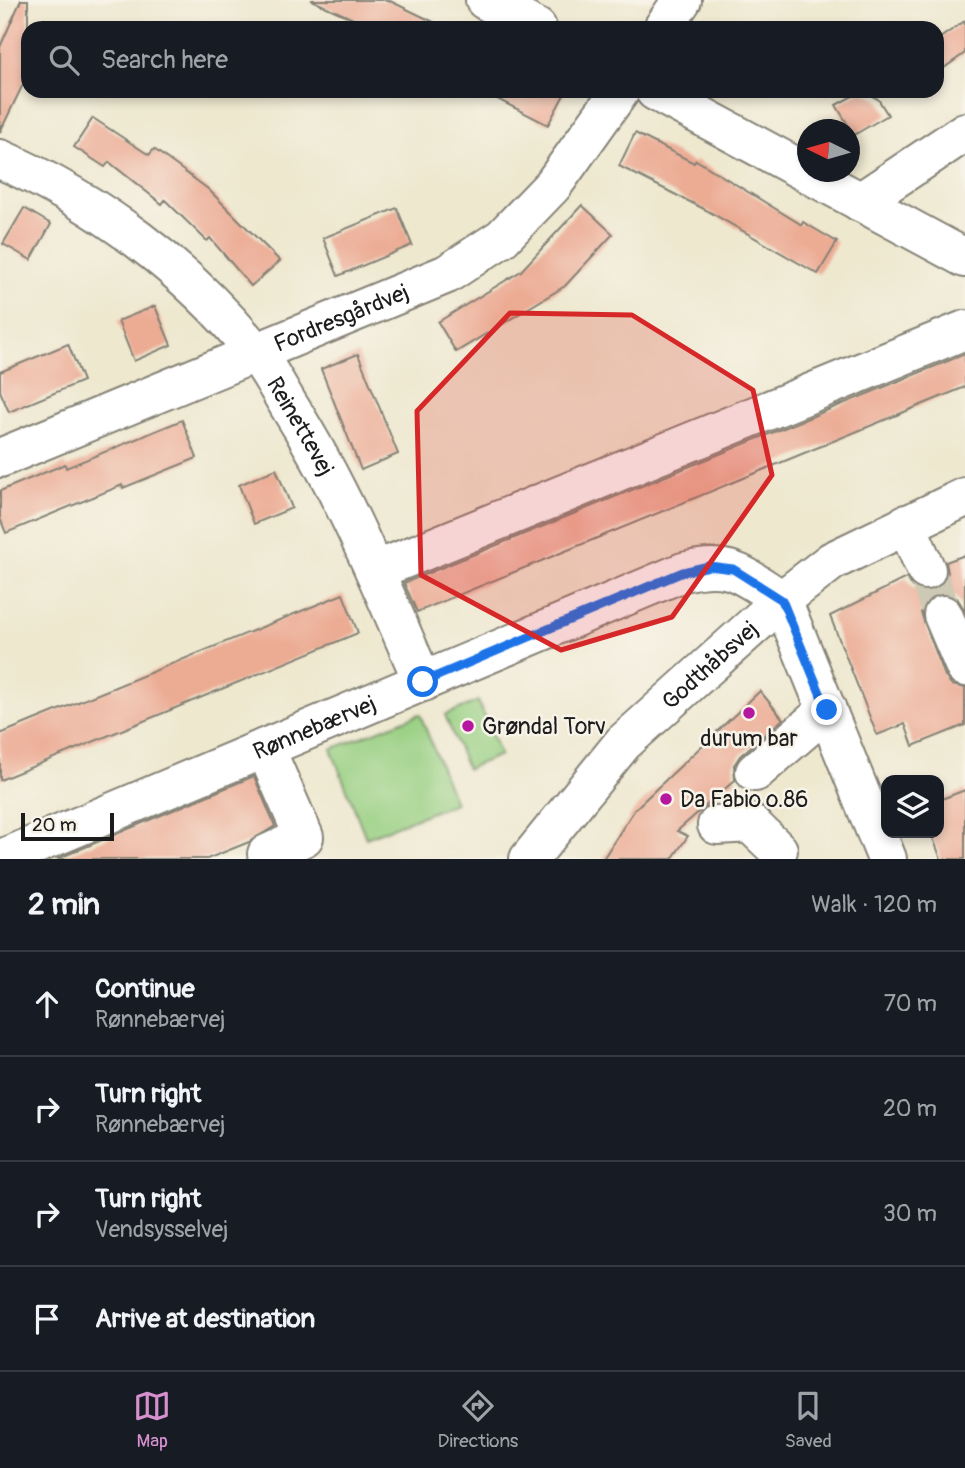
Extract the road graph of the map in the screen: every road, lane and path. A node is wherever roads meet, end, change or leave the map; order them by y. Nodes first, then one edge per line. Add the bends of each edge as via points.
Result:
1 (485, 0) edge
2 (682, 0) edge
3 (524, 21) edge
4 (668, 21) edge
5 (615, 98) edge
6 (668, 98) edge
7 (962, 134) edge
8 (0, 159) edge
9 (860, 202) junction
10 (965, 258) edge
11 (965, 330) edge
12 (256, 353) junction
13 (0, 458) edge
14 (965, 497) edge
15 (906, 524) junction
16 (926, 570) tunnel mouth
17 (375, 571) junction
18 (782, 600) junction
19 (943, 615) tunnel mouth
20 (965, 667) edge
21 (423, 682) junction
22 (827, 710) junction
23 (265, 748) junction
24 (755, 772) dead end
25 (718, 825) dead end
26 (778, 850) dead end
27 (1, 859) edge
28 (269, 859) edge
29 (529, 859) edge
30 (887, 859) edge

1 - 3 street
2 - 4 street
5 - 12 street, Fordresgårdvej via 553,185 502,238 447,274
6 - 9 street
7 - 9 street
8 - 12 street, Reinettevej via 123,228 190,283
9 - 10 street
11 - 17 street
12 - 13 street, Fordresgårdvej
12 - 17 street, Reinettevej via 312,441
14 - 15 street, Godthåbsvej
15 - 16 street
15 - 18 street, Godthåbsvej via 832,561
17 - 21 street, Reinettevej
18 - 21 street, Rønnebærvej via 733,569 709,566 683,572
18 - 22 street
18 - 29 street, Godthåbsvej via 623,743
19 - 20 street
21 - 23 street, Rønnebærvej
22 - 24 street
22 - 30 street
23 - 27 street, Rønnebærvej
23 - 28 street via 304,837 267,854
25 - 26 street via 750,823

